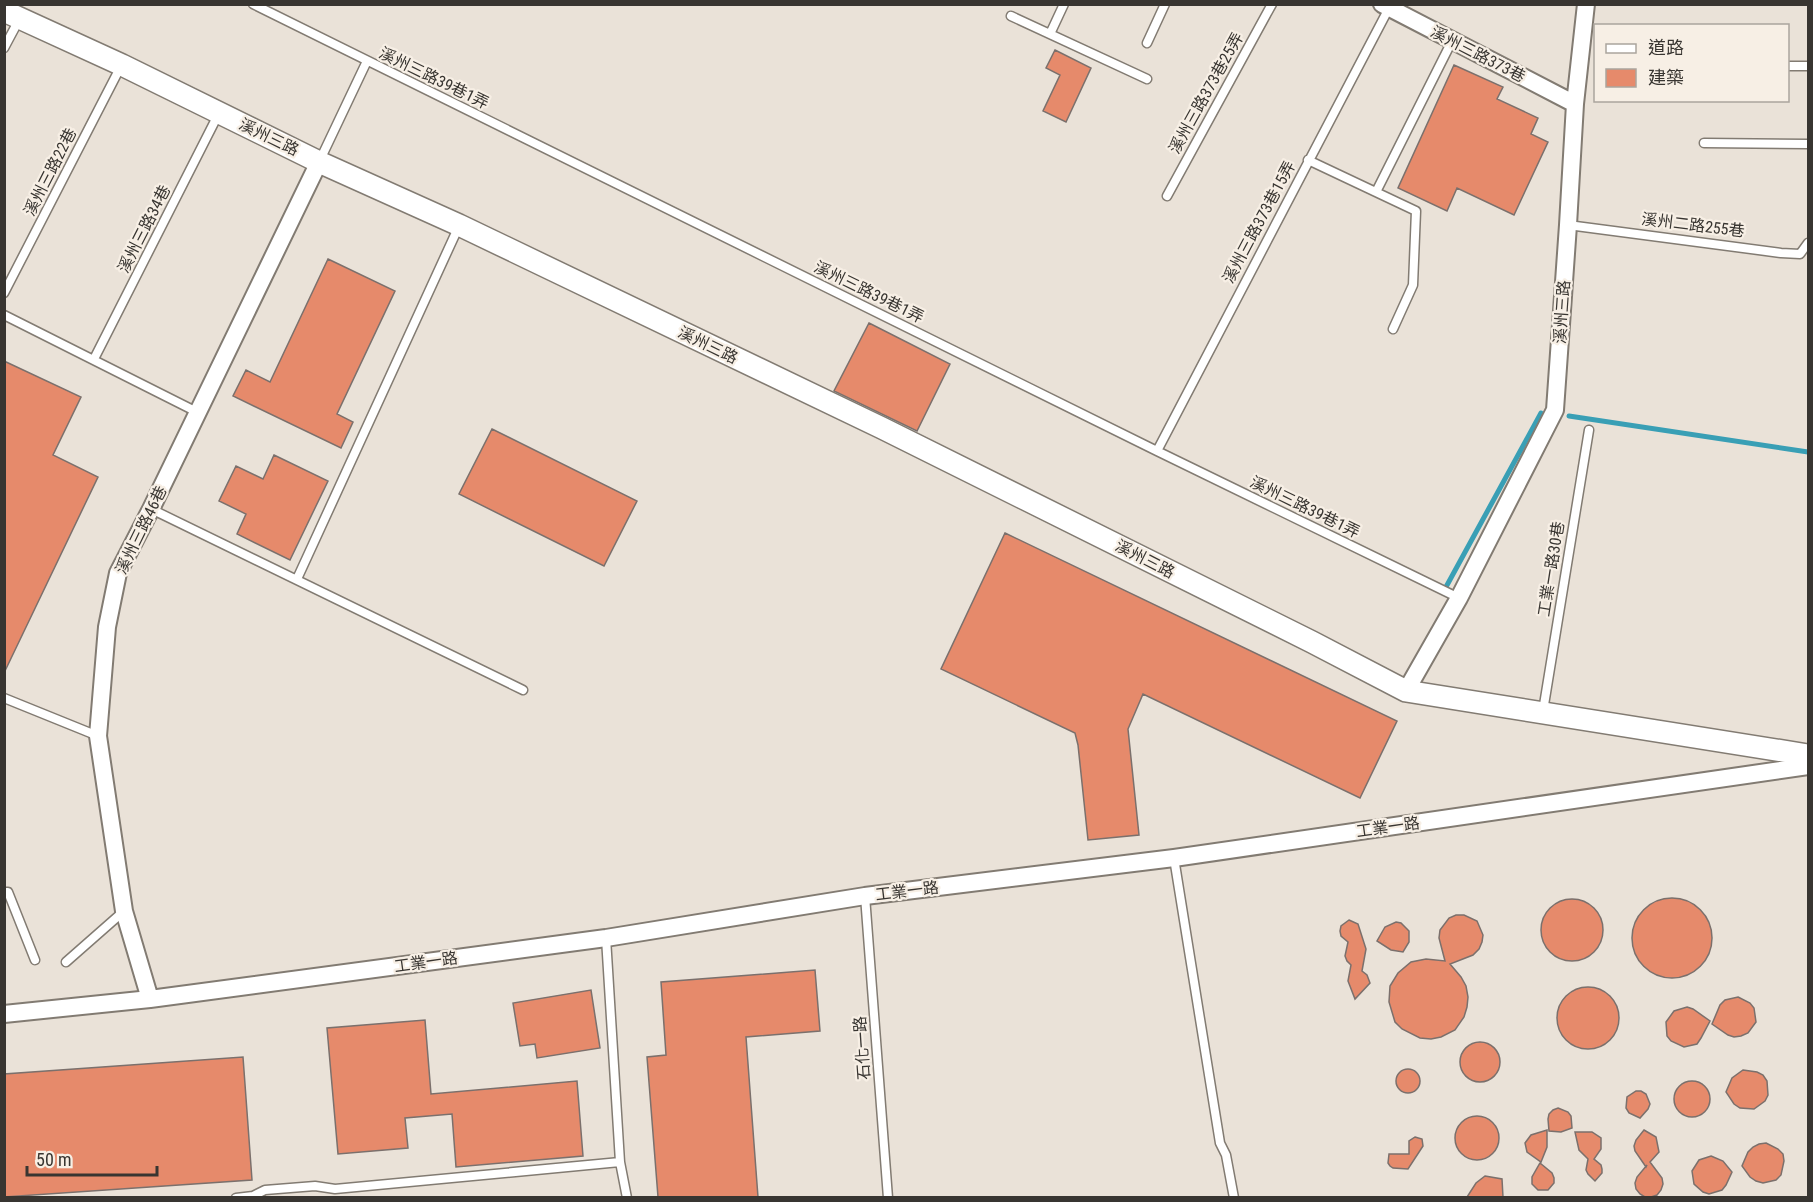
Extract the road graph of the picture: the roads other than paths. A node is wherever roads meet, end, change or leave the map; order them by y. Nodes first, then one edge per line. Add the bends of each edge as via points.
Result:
1 (254, 4) edge
2 (1064, 4) edge
3 (1165, 4) edge
4 (1272, 4) edge
5 (1586, 4) edge
6 (1385, 6) edge
7 (12, 14) edge
8 (1011, 16) dead end
9 (1050, 34) junction
10 (1452, 40) junction
11 (1147, 43) dead end
12 (4, 48) edge
13 (367, 61) junction
14 (122, 65) junction
15 (1789, 66) edge
16 (1809, 66) edge
17 (1146, 79) dead end
18 (1575, 104) junction
19 (220, 113) junction
20 (1704, 143) dead end
21 (1809, 144) edge
22 (1308, 160) junction
23 (319, 162) junction
24 (1376, 192) junction
25 (1167, 196) dead end
26 (459, 225) junction
27 (1568, 225) junction
28 (1809, 243) edge
29 (4, 293) edge
30 (4, 315) edge
31 (1393, 329) dead end
32 (94, 359) junction
33 (197, 412) junction
34 (1589, 430) dead end
35 (1156, 451) junction
36 (152, 509) junction
37 (297, 579) junction
38 (1459, 598) junction
39 (523, 690) dead end
40 (1406, 691) junction
41 (4, 698) edge
42 (1542, 714) junction
43 (98, 736) junction
44 (1809, 755) edge
45 (1809, 766) edge
46 (1174, 858) junction
47 (4, 892) edge
48 (865, 896) junction
49 (124, 911) junction
50 (606, 938) junction
51 (35, 960) dead end
52 (66, 962) dead end
53 (150, 999) junction
54 (4, 1014) edge
55 (620, 1162) junction
56 (335, 1193) edge
57 (236, 1197) edge
58 (253, 1197) edge
59 (627, 1197) edge
60 (888, 1197) edge
61 (1234, 1197) edge

1 - 13 lane
2 - 9 lane
3 - 11 lane
4 - 25 lane, 溪州三路373巷25弄
5 - 18 street, 溪州三路
6 - 10 street, 溪州三路373巷
6 - 22 lane, 溪州三路373巷15弄
7 - 12 lane
7 - 14 street, 溪州三路
8 - 9 lane
9 - 17 lane
10 - 18 street, 溪州三路373巷
10 - 24 lane
13 - 23 lane, 溪州三路39巷1弄
13 - 35 lane, 溪州三路39巷1弄
14 - 19 street, 溪州三路
14 - 29 lane, 溪州三路22巷
15 - 16 lane
18 - 27 street, 溪州三路
19 - 23 street, 溪州三路
19 - 32 lane, 溪州三路34巷
20 - 21 lane
22 - 24 lane
22 - 35 lane, 溪州三路373巷15弄
23 - 26 street, 溪州三路
23 - 33 street, 溪州三路46巷
24 - 31 lane via 1416,212 1413,285
26 - 37 lane
26 - 40 street, 溪州三路 via 892,433
27 - 28 lane, 溪州二路255巷 via 1781,253 1800,254
27 - 38 street, 溪州三路 via 1555,410
30 - 32 lane
32 - 33 lane
33 - 36 street, 溪州三路46巷
34 - 42 lane, 工業一路30巷
35 - 38 lane, 溪州三路39巷1弄
36 - 37 lane
36 - 43 street, 溪州三路46巷 via 118,573 107,627
37 - 39 lane
38 - 40 street, 溪州三路
40 - 42 street, 溪州三路
41 - 43 lane
42 - 44 street, 溪州三路
43 - 49 street, 溪州三路46巷
45 - 46 street, 工業一路
46 - 48 street, 工業一路
46 - 61 lane via 1220,1143
47 - 51 lane via 8,892
48 - 50 street, 工業一路
48 - 60 lane, 石化一路
49 - 52 lane
49 - 53 street, 溪州三路46巷
50 - 53 street, 工業一路
50 - 55 lane
53 - 54 street, 工業一路
55 - 56 lane
55 - 59 lane
56 - 58 lane via 315,1186 265,1190
57 - 58 lane

